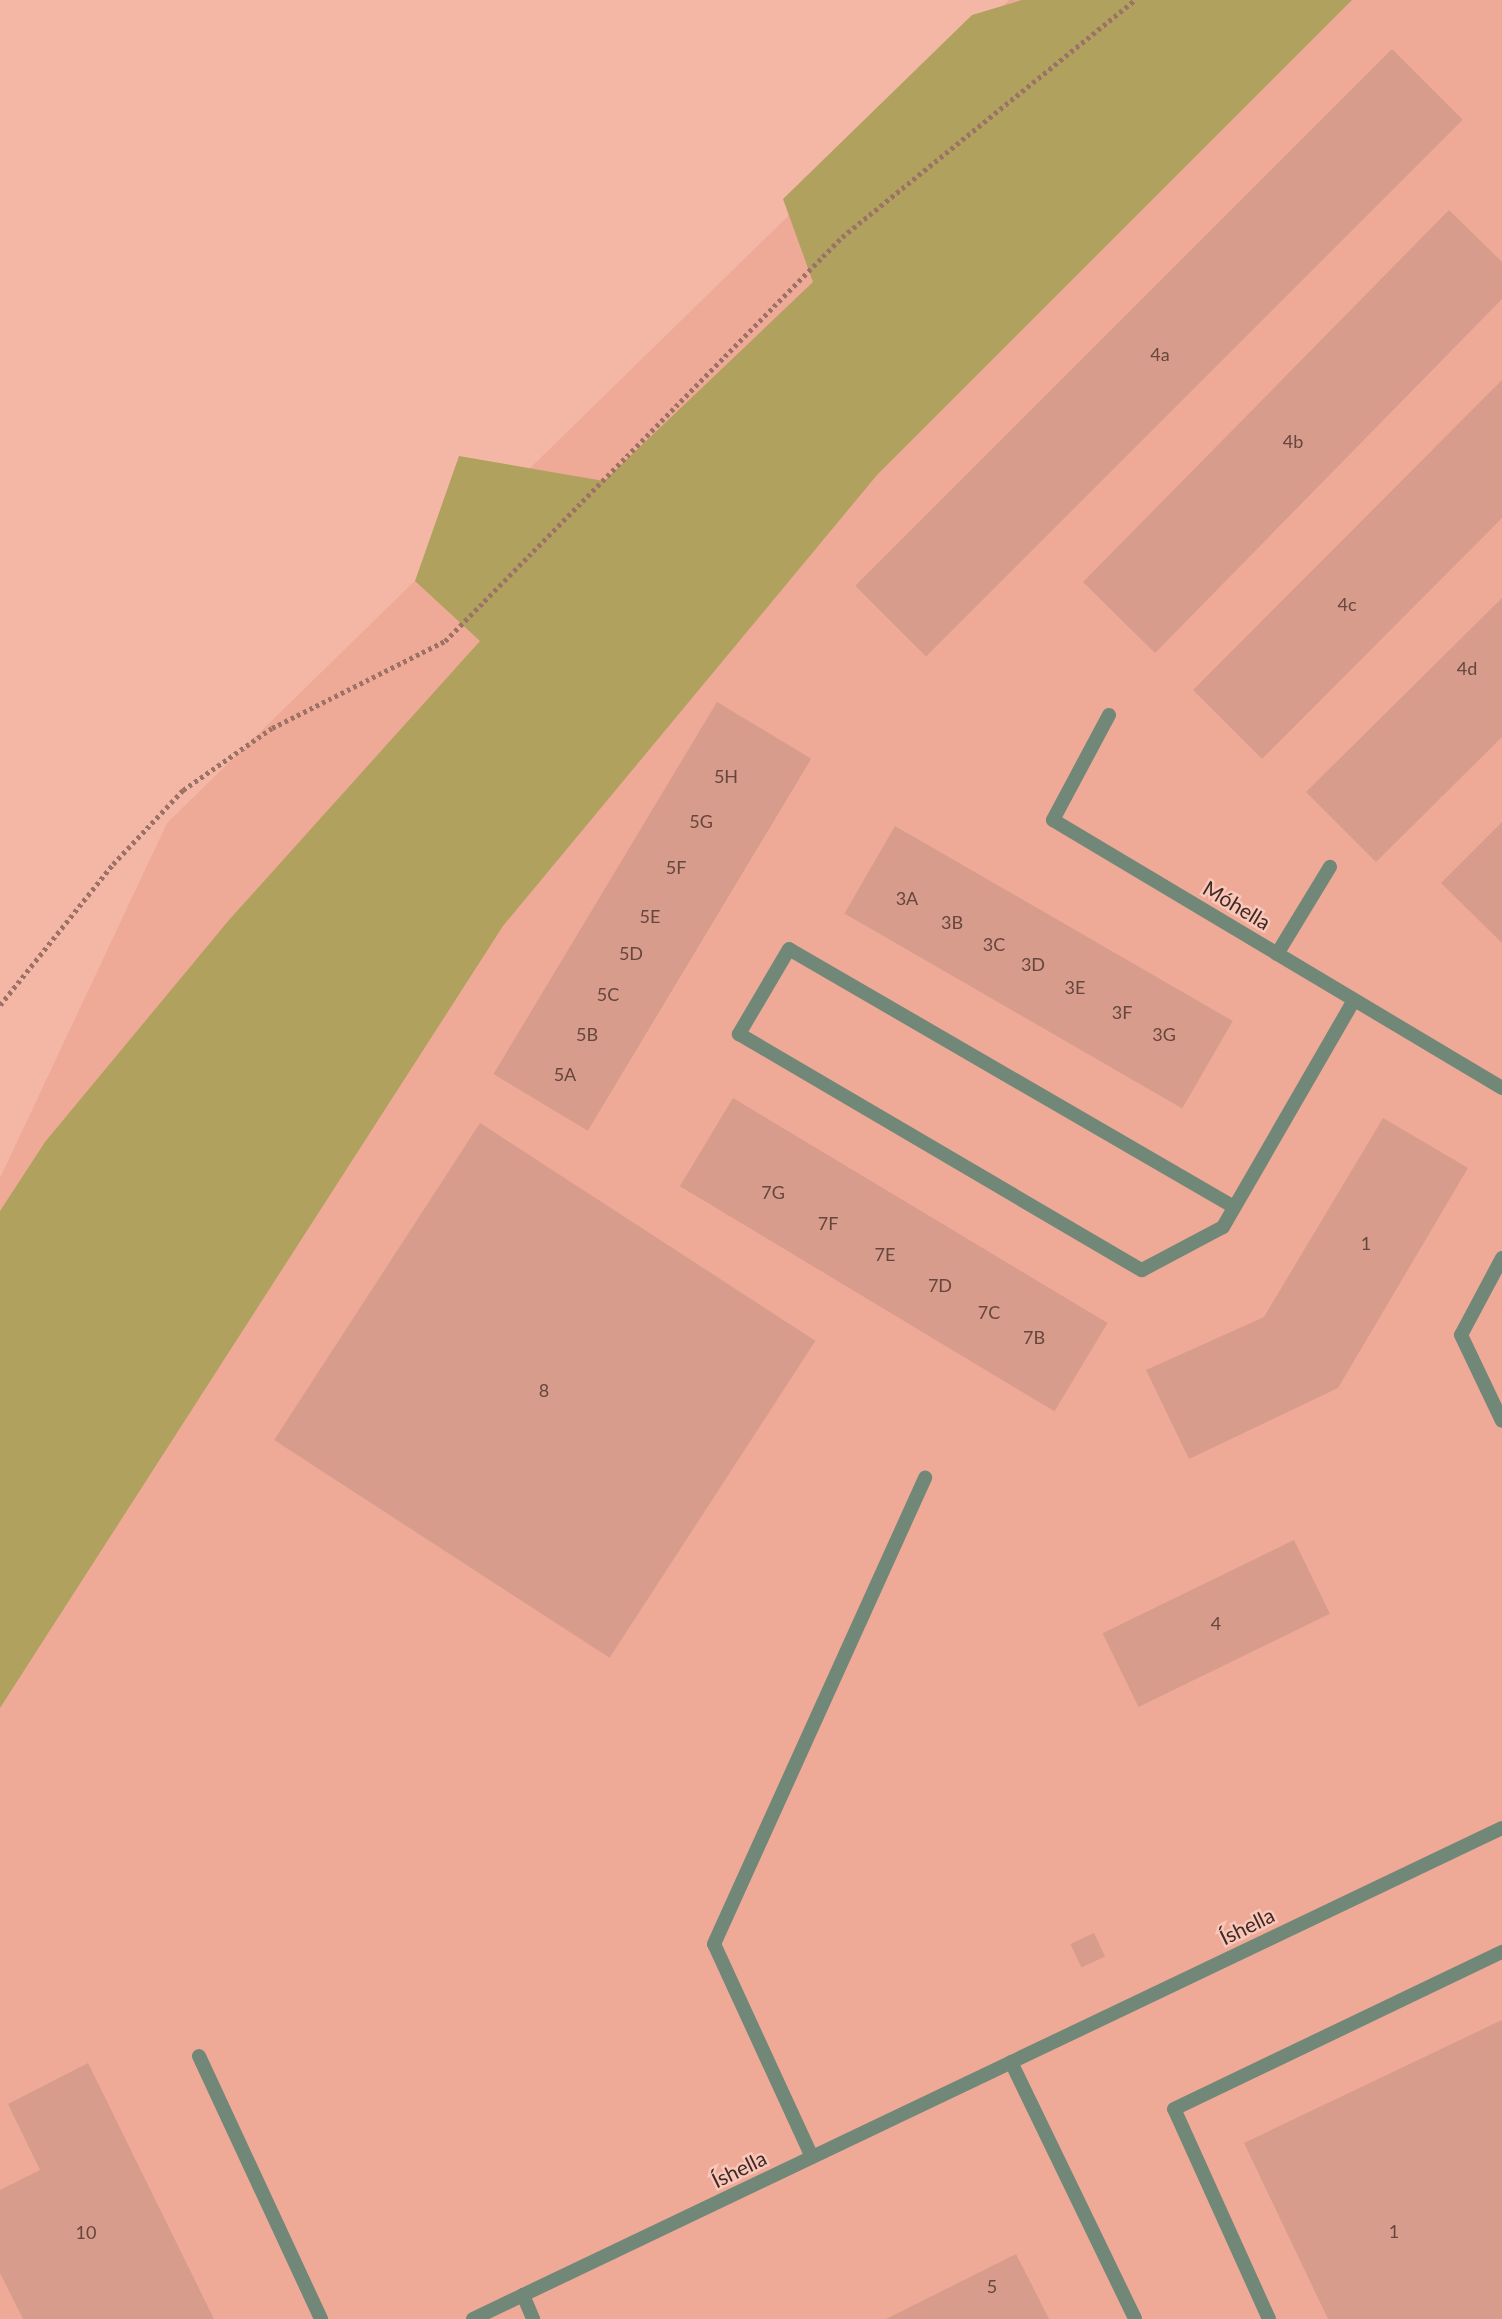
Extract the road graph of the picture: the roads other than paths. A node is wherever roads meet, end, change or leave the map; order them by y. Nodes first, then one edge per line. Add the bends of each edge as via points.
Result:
1 (1109, 715) dead end
2 (1330, 867) dead end
3 (1277, 954) junction
4 (1354, 1000) junction
5 (1502, 1088) edge
6 (1234, 1207) junction
7 (1502, 1258) edge
8 (1502, 1420) edge
9 (925, 1478) dead end
10 (1502, 1828) edge
11 (1502, 1952) edge
12 (199, 2056) dead end
13 (1011, 2062) junction
14 (811, 2157) junction
15 (523, 2295) junction
16 (321, 2319) edge
17 (473, 2319) edge
18 (533, 2319) edge
19 (1135, 2319) edge
20 (1269, 2319) edge

1 - 3 street, Móhella via 1053,820
2 - 3 street
3 - 4 street, Móhella
4 - 5 street, Móhella
4 - 6 street
6 - 6 street via 1223,1227 1142,1270 739,1034 789,949
7 - 8 street via 1461,1335
9 - 14 street via 713,1944
10 - 13 street, Íshella
11 - 20 street via 1174,2109
12 - 16 street
13 - 14 street, Íshella
13 - 19 street
14 - 15 street, Íshella
15 - 17 street, Íshella
15 - 18 street

